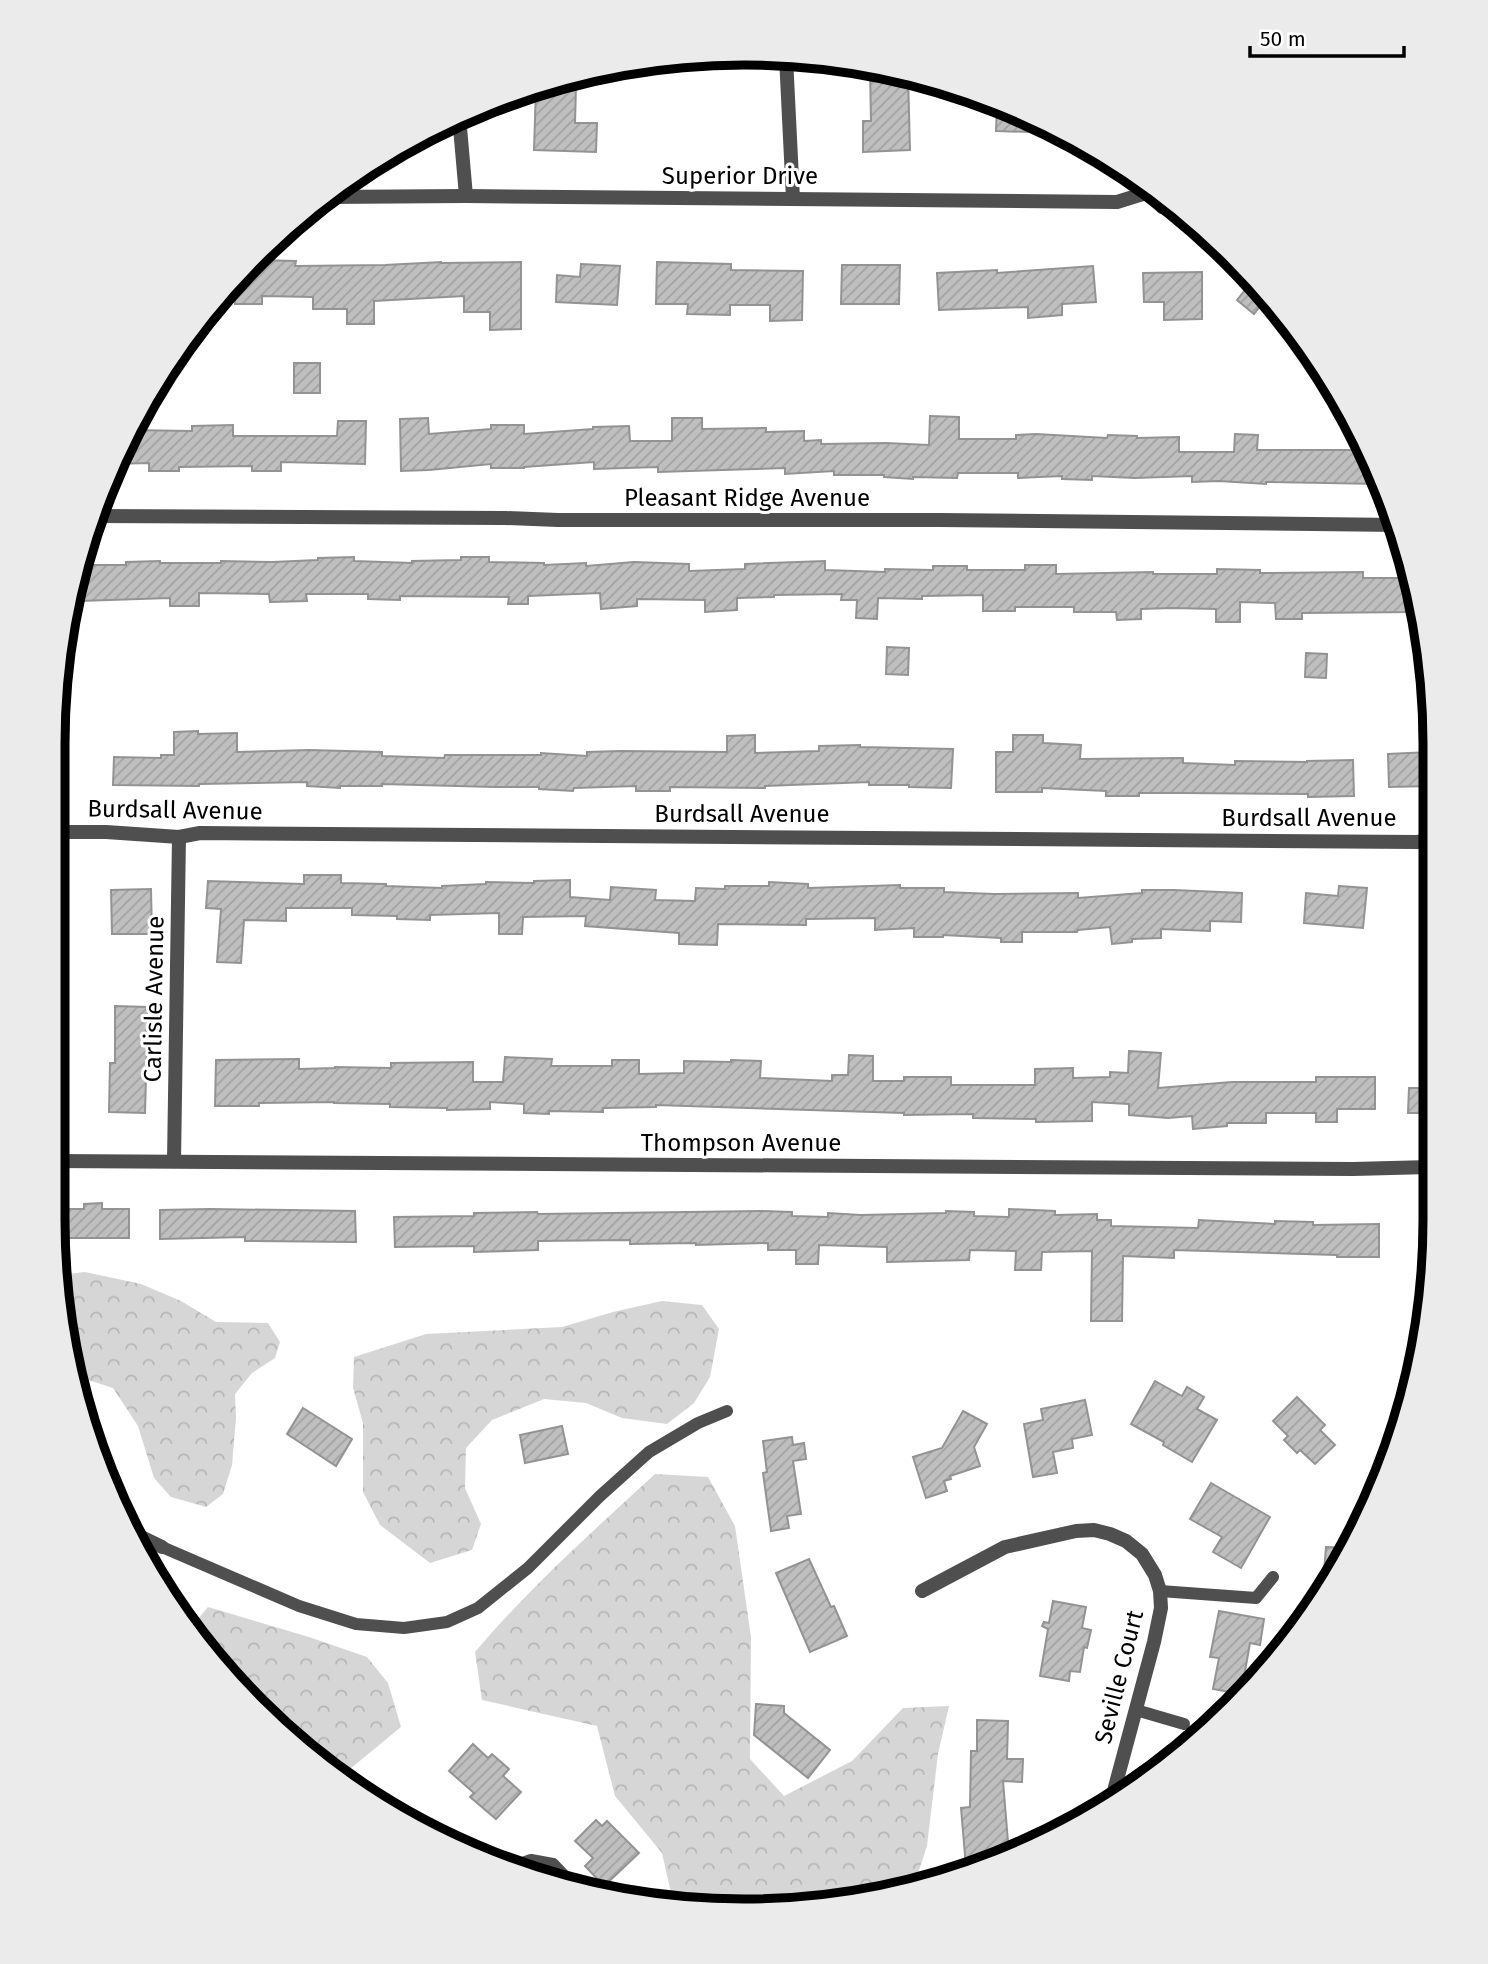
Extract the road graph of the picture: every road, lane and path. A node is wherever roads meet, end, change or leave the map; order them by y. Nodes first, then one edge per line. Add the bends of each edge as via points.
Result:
1 (786, 66) edge
2 (460, 127) edge
3 (1141, 193) edge
4 (466, 196) junction
5 (342, 197) edge
6 (793, 199) junction
7 (105, 516) edge
8 (1387, 525) edge
9 (65, 832) edge
10 (179, 837) junction
11 (1423, 841) edge
12 (65, 1161) edge
13 (174, 1161) junction
14 (1423, 1167) edge
15 (727, 1411) dead end
16 (145, 1539) edge
17 (162, 1547) joint
18 (1273, 1577) dead end
19 (922, 1591) dead end
20 (1160, 1591) junction
21 (1136, 1710) junction
22 (1184, 1724) dead end
23 (1115, 1789) edge
24 (524, 1862) edge
25 (563, 1874) edge

1 - 6 street
2 - 4 street
3 - 6 street, Superior Drive via 1117,202
4 - 5 street, Superior Drive
4 - 6 street, Superior Drive
7 - 8 street, Pleasant Ridge Avenue
9 - 10 street, Burdsall Avenue
10 - 11 street, Burdsall Avenue via 200,833
10 - 13 street, Carlisle Avenue
12 - 13 street, Thompson Avenue
13 - 14 street, Thompson Avenue
15 - 17 lane via 649,1452 528,1568 478,1608 447,1622 404,1628 356,1624 299,1606
16 - 17 street
18 - 20 lane via 1256,1598
19 - 20 street, Seville Court via 1005,1547 1094,1530 1126,1541 1142,1554
20 - 21 street, Seville Court via 1161,1608
21 - 22 lane
21 - 23 street, Seville Court
24 - 25 lane via 553,1864

